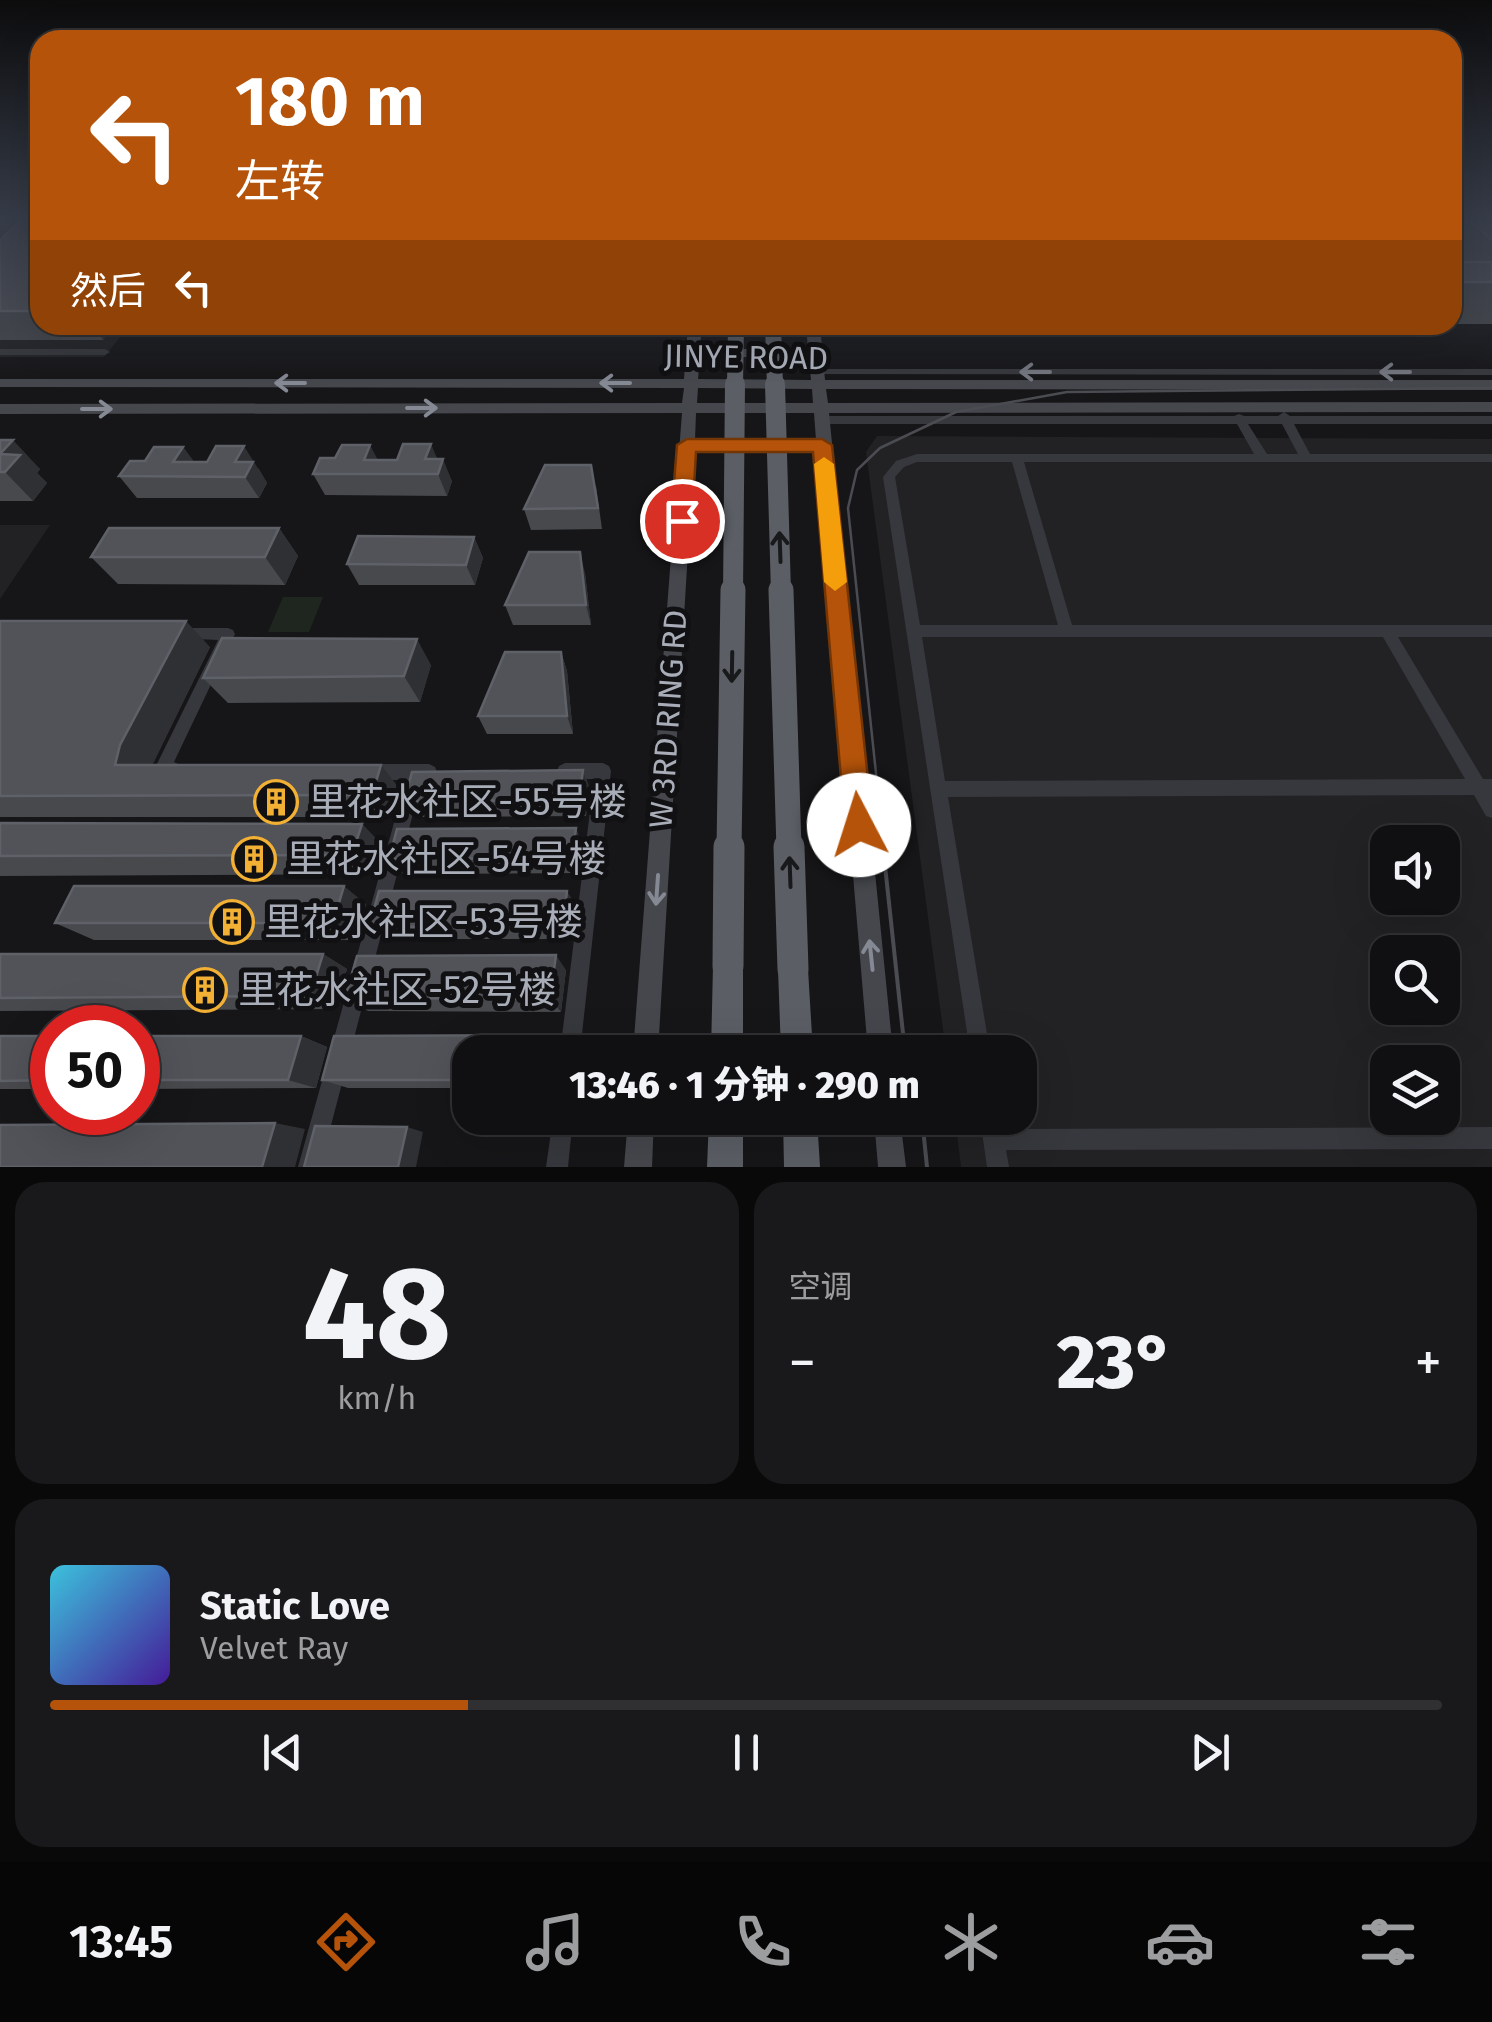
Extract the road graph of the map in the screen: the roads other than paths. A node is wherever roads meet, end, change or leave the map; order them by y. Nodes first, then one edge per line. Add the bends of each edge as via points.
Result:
1 (694, 335) edge
2 (736, 335) edge
3 (773, 335) edge
4 (814, 335) edge
5 (0, 352) edge
6 (105, 352) dead end
7 (693, 353) junction
8 (816, 370) junction
9 (1080, 372) junction
10 (1492, 372) edge
11 (0, 383) edge
12 (692, 383) junction
13 (1119, 385) junction
14 (1492, 385) edge
15 (1221, 407) junction
16 (690, 408) junction
17 (1492, 408) edge
18 (0, 409) edge
19 (820, 414) junction
20 (1284, 414) junction
21 (1242, 420) junction
22 (1492, 420) edge
23 (687, 445) junction
24 (822, 445) junction
25 (1017, 458) junction
26 (1264, 458) junction
27 (1306, 458) junction
28 (1492, 458) edge
29 (914, 631) junction
30 (1067, 631) junction
31 (1387, 631) junction
32 (1492, 631) edge
33 (171, 634) edge
34 (202, 770) edge
35 (358, 772) edge
36 (416, 772) junction
37 (454, 772) edge
38 (547, 772) edge
39 (1485, 787) edge
40 (938, 789) junction
41 (1492, 810) edge
42 (572, 1035) edge
43 (647, 1035) edge
44 (727, 1035) edge
45 (796, 1035) edge
46 (879, 1035) edge
47 (977, 1035) edge
48 (1037, 1130) edge
49 (561, 1135) edge
50 (640, 1135) edge
51 (726, 1135) edge
52 (801, 1135) edge
53 (889, 1135) edge
54 (993, 1135) edge
55 (1492, 1138) edge
56 (309, 1167) edge
57 (558, 1167) edge
58 (638, 1167) edge
59 (725, 1167) edge
60 (802, 1167) edge
61 (892, 1167) edge
62 (998, 1167) edge

1 - 7 main road, W 3RD RING RD
2 -> 44 highway, W 3RD RING RD, bridge
45 -> 3 highway, bridge
4 - 8 main road
5 - 6 street
7 - 8 main road
7 - 12 main road, W 3RD RING RD
9 -> 8 street, JINYE ROAD
8 - 12 main road, JINYE ROAD
8 - 13 main road, JINYE ROAD
8 - 19 main road
10 -> 9 street, JINYE ROAD
9 - 13 main road
12 -> 11 main road, JINYE ROAD
12 - 16 main road, W 3RD RING RD
13 - 14 main road, JINYE ROAD
15 - 19 main road, JINYE ROAD
15 - 20 main road, JINYE ROAD
15 - 21 street
18 -> 16 main road, JINYE ROAD
16 - 19 main road, JINYE ROAD
16 - 23 main road, W 3RD RING RD
17 - 20 main road, JINYE ROAD
19 - 21 street, JINYE ROAD
19 - 24 main road
20 - 21 street, JINYE ROAD
20 - 22 street, JINYE ROAD
20 - 27 street
21 - 26 street
23 - 24 main road
23 -> 43 main road, W 3RD RING RD
46 -> 24 main road
25 - 26 street
25 - 29 street via 917,458 893,469 889,478
25 - 30 street
26 - 27 street
27 - 28 street
29 - 30 street
29 - 40 street
30 - 31 street
31 - 32 street
31 - 39 street
33 - 34 street via 228,634 162,770
35 - 36 street
36 - 37 street
36 - 56 street
38 - 42 street via 602,771
39 - 40 street
39 - 41 street
40 - 47 street
48 - 55 street
49 - 57 street
50 - 58 main road
51 - 59 highway
52 - 60 highway
53 - 61 main road
54 - 62 street

